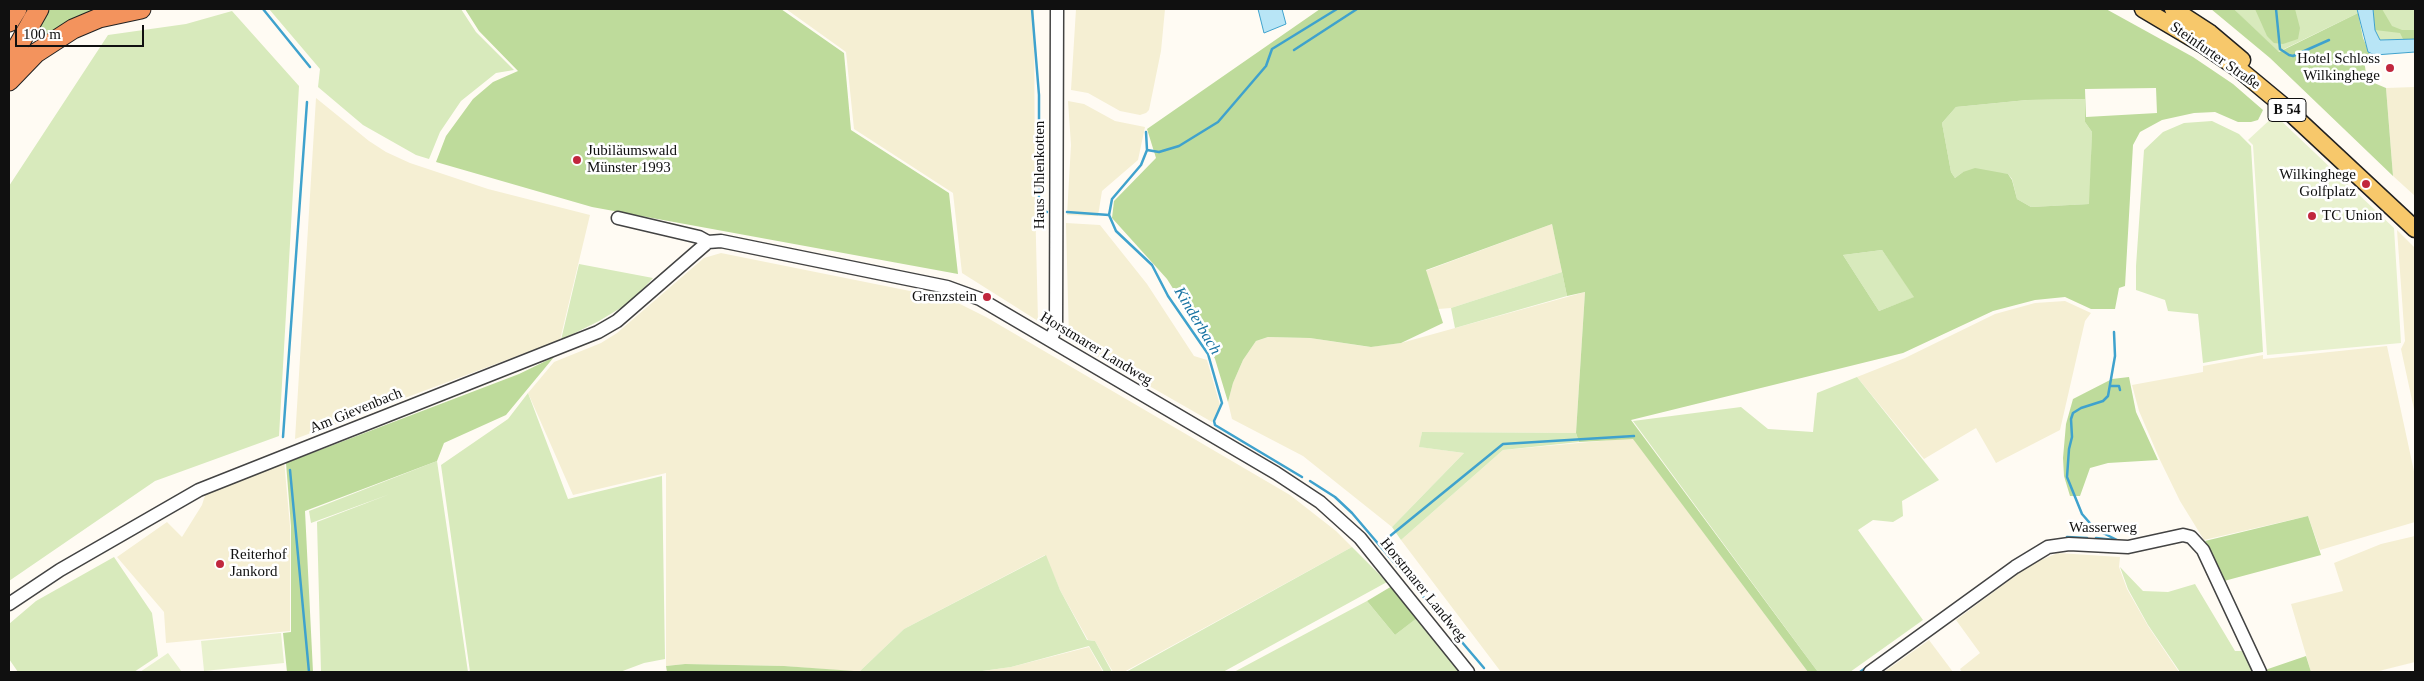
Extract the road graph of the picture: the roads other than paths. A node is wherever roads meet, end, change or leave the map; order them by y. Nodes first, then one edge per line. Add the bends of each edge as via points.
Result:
1 (17, 9) edge
2 (39, 9) edge
3 (141, 9) edge
4 (1057, 9) edge
5 (2144, 9) edge
6 (2173, 9) edge
7 (9, 22) edge
8 (9, 62) edge
9 (9, 81) edge
10 (2415, 214) edge
11 (618, 218) dead end
12 (2415, 230) edge
13 (708, 242) junction
14 (1050, 340) junction
15 (9, 604) edge
16 (1468, 672) edge
17 (1870, 672) edge
18 (2260, 672) edge

1 - 7 highway
2 - 8 highway
3 - 9 highway via 99,18 73,28 36,53
4 - 14 street, Haus Uhlenkotten via 1056,328
5 - 12 main road, Steinfurter Straße / B 54 via 2240,70 2281,104
6 - 10 main road, Steinfurter Straße / B 54 via 2210,33 2268,81
11 - 13 street, Horstmarer Landweg via 699,237
13 - 14 street, Horstmarer Landweg via 721,241 947,287 980,299
13 - 15 street, Am Gievenbach via 628,312 598,332 199,490 60,570
14 - 16 street, Horstmarer Landweg via 1320,502 1360,538
17 - 18 street, Wasserweg via 2043,550 2064,544 2128,547 2187,535 2203,550

